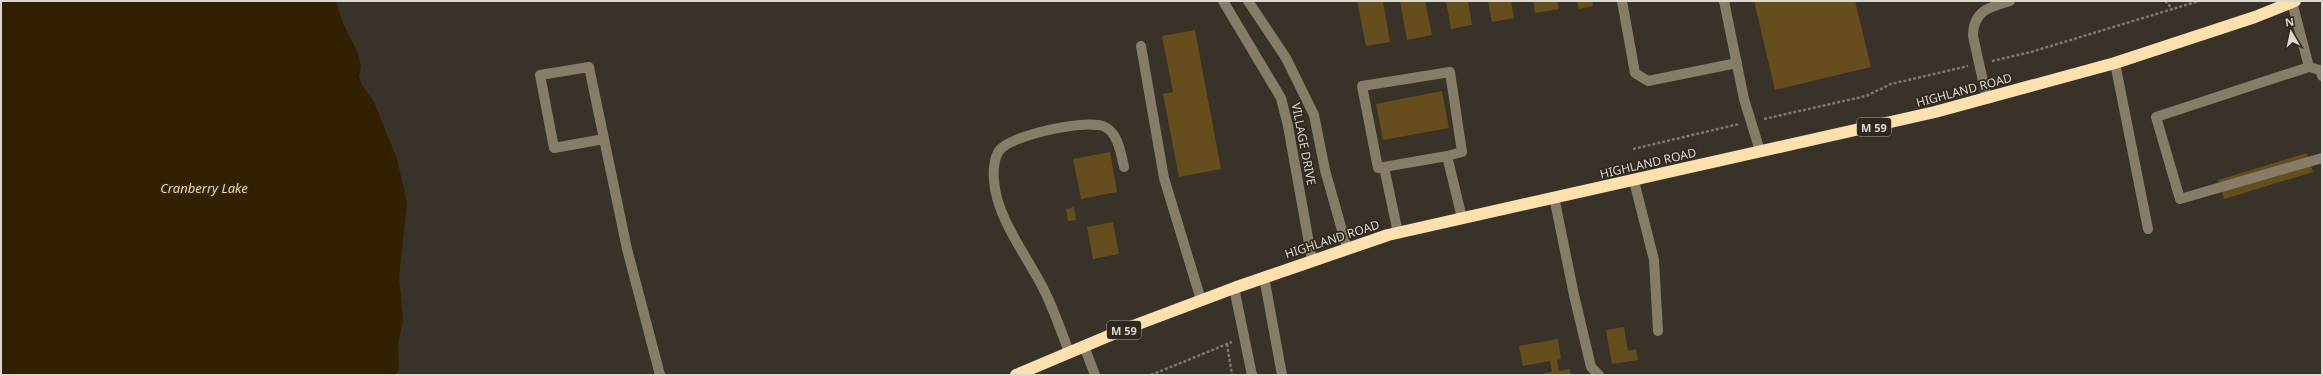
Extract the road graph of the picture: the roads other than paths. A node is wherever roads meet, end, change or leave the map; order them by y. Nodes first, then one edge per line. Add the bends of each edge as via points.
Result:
1 (1223, 1) edge
2 (1248, 1) edge
3 (1622, 1) edge
4 (1724, 1) edge
5 (2010, 1) edge
6 (2287, 2) edge
7 (1141, 46) dead end
8 (1737, 63) junction
9 (2115, 63) junction
10 (2309, 67) junction
11 (2322, 76) edge
12 (1987, 99) junction
13 (604, 139) junction
14 (1760, 151) junction
15 (1447, 156) junction
16 (2322, 158) edge
17 (1124, 167) dead end
18 (1384, 167) junction
19 (1634, 181) junction
20 (1554, 197) junction
21 (1462, 218) junction
22 (2148, 230) dead end
23 (1398, 233) junction
24 (1347, 248) junction
25 (1312, 260) junction
26 (1264, 277) junction
27 (1234, 288) junction
28 (1201, 300) junction
29 (1658, 331) dead end
30 (1084, 346) junction
31 (1069, 352) junction
32 (660, 375) edge
33 (1016, 375) edge
34 (1095, 375) edge
35 (1252, 375) edge
36 (1282, 375) edge
37 (1599, 375) edge

1 - 25 street, VILLAGE DRIVE via 1281,98
2 - 24 street, VILLAGE DRIVE via 1286,58 1314,115 1325,170
3 - 8 street via 1635,73 1640,77 1648,81
4 - 8 street
5 - 12 street via 1990,7 1977,17 1973,25 1973,36
6 - 9 highway, HIGHLAND ROAD / M 59
6 - 10 street
7 - 28 street via 1164,178
8 - 14 street via 1744,99
9 - 12 highway, HIGHLAND ROAD / M 59
9 - 22 street
10 - 11 street via 2320,70
10 - 16 street via 2156,118 2180,199
12 - 14 highway, HIGHLAND ROAD / M 59 via 1844,134
13 - 13 street via 589,67 540,75 554,148
13 - 32 street via 627,248
14 - 19 highway, HIGHLAND ROAD / M 59
15 - 18 street
15 - 18 street via 1462,152 1450,72 1362,86 1378,168
15 - 21 street
17 - 31 street via 1113,133 1105,127 1092,124 1035,133 1009,142 999,151 995,162 994,181 1005,217 1044,290
18 - 23 street
19 - 20 highway, HIGHLAND ROAD / M 59
19 - 29 street via 1654,260
20 - 21 highway, HIGHLAND ROAD / M 59
20 - 37 street via 1591,367
21 - 23 highway, HIGHLAND ROAD / M 59
23 - 24 highway, HIGHLAND ROAD / M 59
24 - 25 highway, HIGHLAND ROAD / M 59
25 - 26 highway, HIGHLAND ROAD / M 59
26 - 27 highway, HIGHLAND ROAD / M 59
26 - 36 street
27 - 28 highway, HIGHLAND ROAD / M 59
27 - 35 street
28 - 30 highway, HIGHLAND ROAD / M 59
30 - 31 highway, HIGHLAND ROAD / M 59
30 - 34 street
31 - 33 highway, HIGHLAND ROAD / M 59

